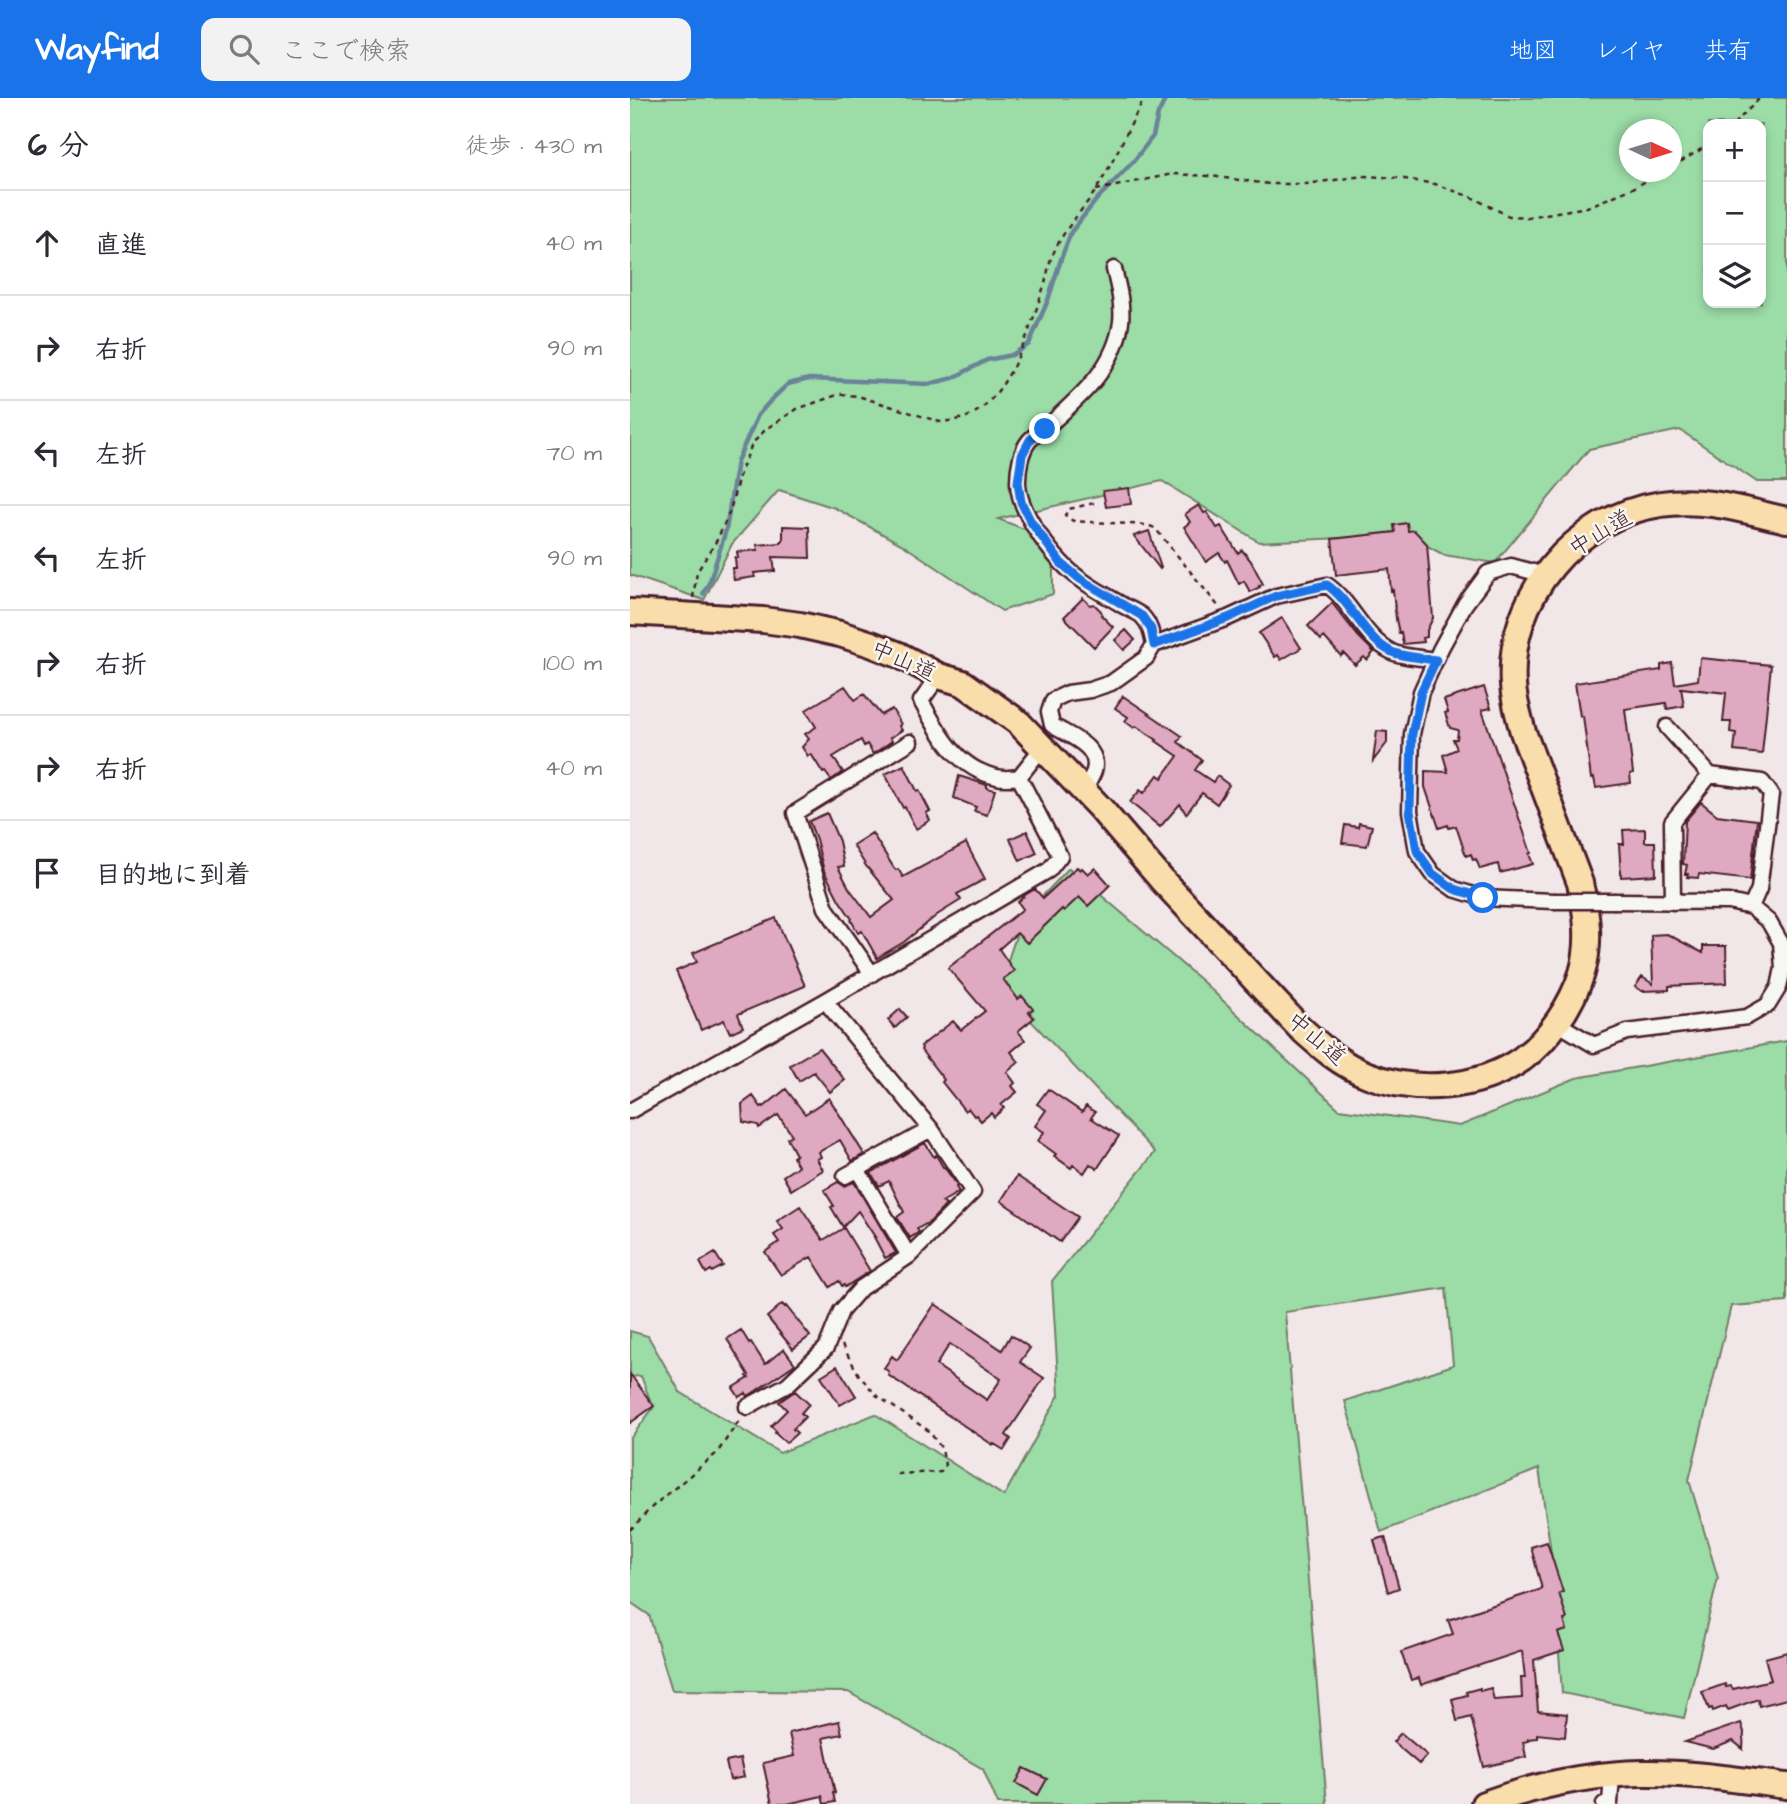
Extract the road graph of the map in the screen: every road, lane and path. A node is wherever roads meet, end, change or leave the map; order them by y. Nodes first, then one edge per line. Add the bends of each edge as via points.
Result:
1 (1147, 98) edge
2 (1760, 98) edge
3 (1739, 119) edge
4 (1703, 148) edge
5 (1682, 160) edge
6 (1644, 182) edge
7 (1096, 190) junction
8 (1114, 269) dead end
9 (1094, 503) dead end
10 (1787, 520) edge
11 (1545, 575) junction
12 (630, 612) edge
13 (691, 615) junction
14 (1228, 618) junction
15 (1154, 645) junction
16 (1436, 660) junction
17 (939, 676) junction
18 (1667, 727) dead end
19 (910, 742) dead end
20 (1042, 748) junction
21 (1710, 775) junction
22 (1019, 778) junction
23 (1084, 791) junction
24 (1673, 902) junction
25 (1751, 906) junction
26 (872, 974) junction
27 (825, 1001) junction
28 (1557, 1023) junction
29 (630, 1111) edge
30 (931, 1129) junction
31 (909, 1256) junction
32 (833, 1330) junction
33 (747, 1407) joint
34 (896, 1474) dead end
35 (630, 1530) edge
36 (1612, 1775) junction
37 (1787, 1786) edge
38 (1484, 1804) edge
39 (1604, 1804) edge

1 - 7 path
2 - 3 path
4 - 5 path
6 - 7 path via 1587,207 1528,216 1509,216 1435,184 1399,178 1363,176 1269,184 1173,174
7 - 13 path via 1053,253 1026,337 1002,387 988,403 970,416 940,422 840,394 797,409 766,429 752,444 730,510 698,572
8 - 15 street via 1122,320 1114,351 1086,391 1030,440 1022,455 1018,482 1031,522 1061,563 1142,616
9 - 14 path via 1069,509 1065,515 1073,521 1155,528
10 - 11 highway, 中山道 via 1700,503 1637,509 1579,540
11 - 16 street via 1511,566 1488,573 1465,604
11 - 28 highway, 中山道 via 1523,615 1513,685 1523,732 1586,907 1582,973
12 - 13 highway, 中山道
13 - 17 highway, 中山道 via 771,621 840,634
14 - 15 street
14 - 16 street via 1276,596 1327,585 1371,636 1393,653
15 - 23 street via 1146,658 1111,683 1053,700 1049,712 1052,725 1085,744 1094,757 1094,770
16 - 24 street, bridge via 1421,692 1412,734 1410,811 1417,851 1433,874 1454,889 1483,898
17 - 20 highway, 中山道 via 963,682 1018,722
17 - 22 street via 921,701 955,754 998,778
18 - 21 street
19 - 26 street via 795,813 826,908
20 - 22 street
20 - 23 highway, 中山道
21 - 24 street via 1672,822
21 - 25 street via 1762,782 1771,794 1759,889
22 - 26 street via 1060,856 1049,870
23 - 28 highway, 中山道 via 1298,1027 1332,1055 1368,1075 1423,1086 1478,1079 1522,1059
24 - 25 street
25 - 28 street via 1769,922 1781,943 1779,988 1768,1006 1747,1017 1627,1032 1594,1045
26 - 27 street
27 - 29 street
27 - 30 street
30 - 31 street via 973,1192
30 - 31 street via 851,1173
31 - 32 street via 861,1288 841,1311
32 - 33 street via 826,1348 787,1385
32 - 34 path via 876,1395 929,1431 942,1449 945,1465 941,1472
33 - 35 path via 717,1453
36 - 37 highway via 1679,1774
36 - 38 highway via 1573,1780
36 - 39 street via 1611,1803

